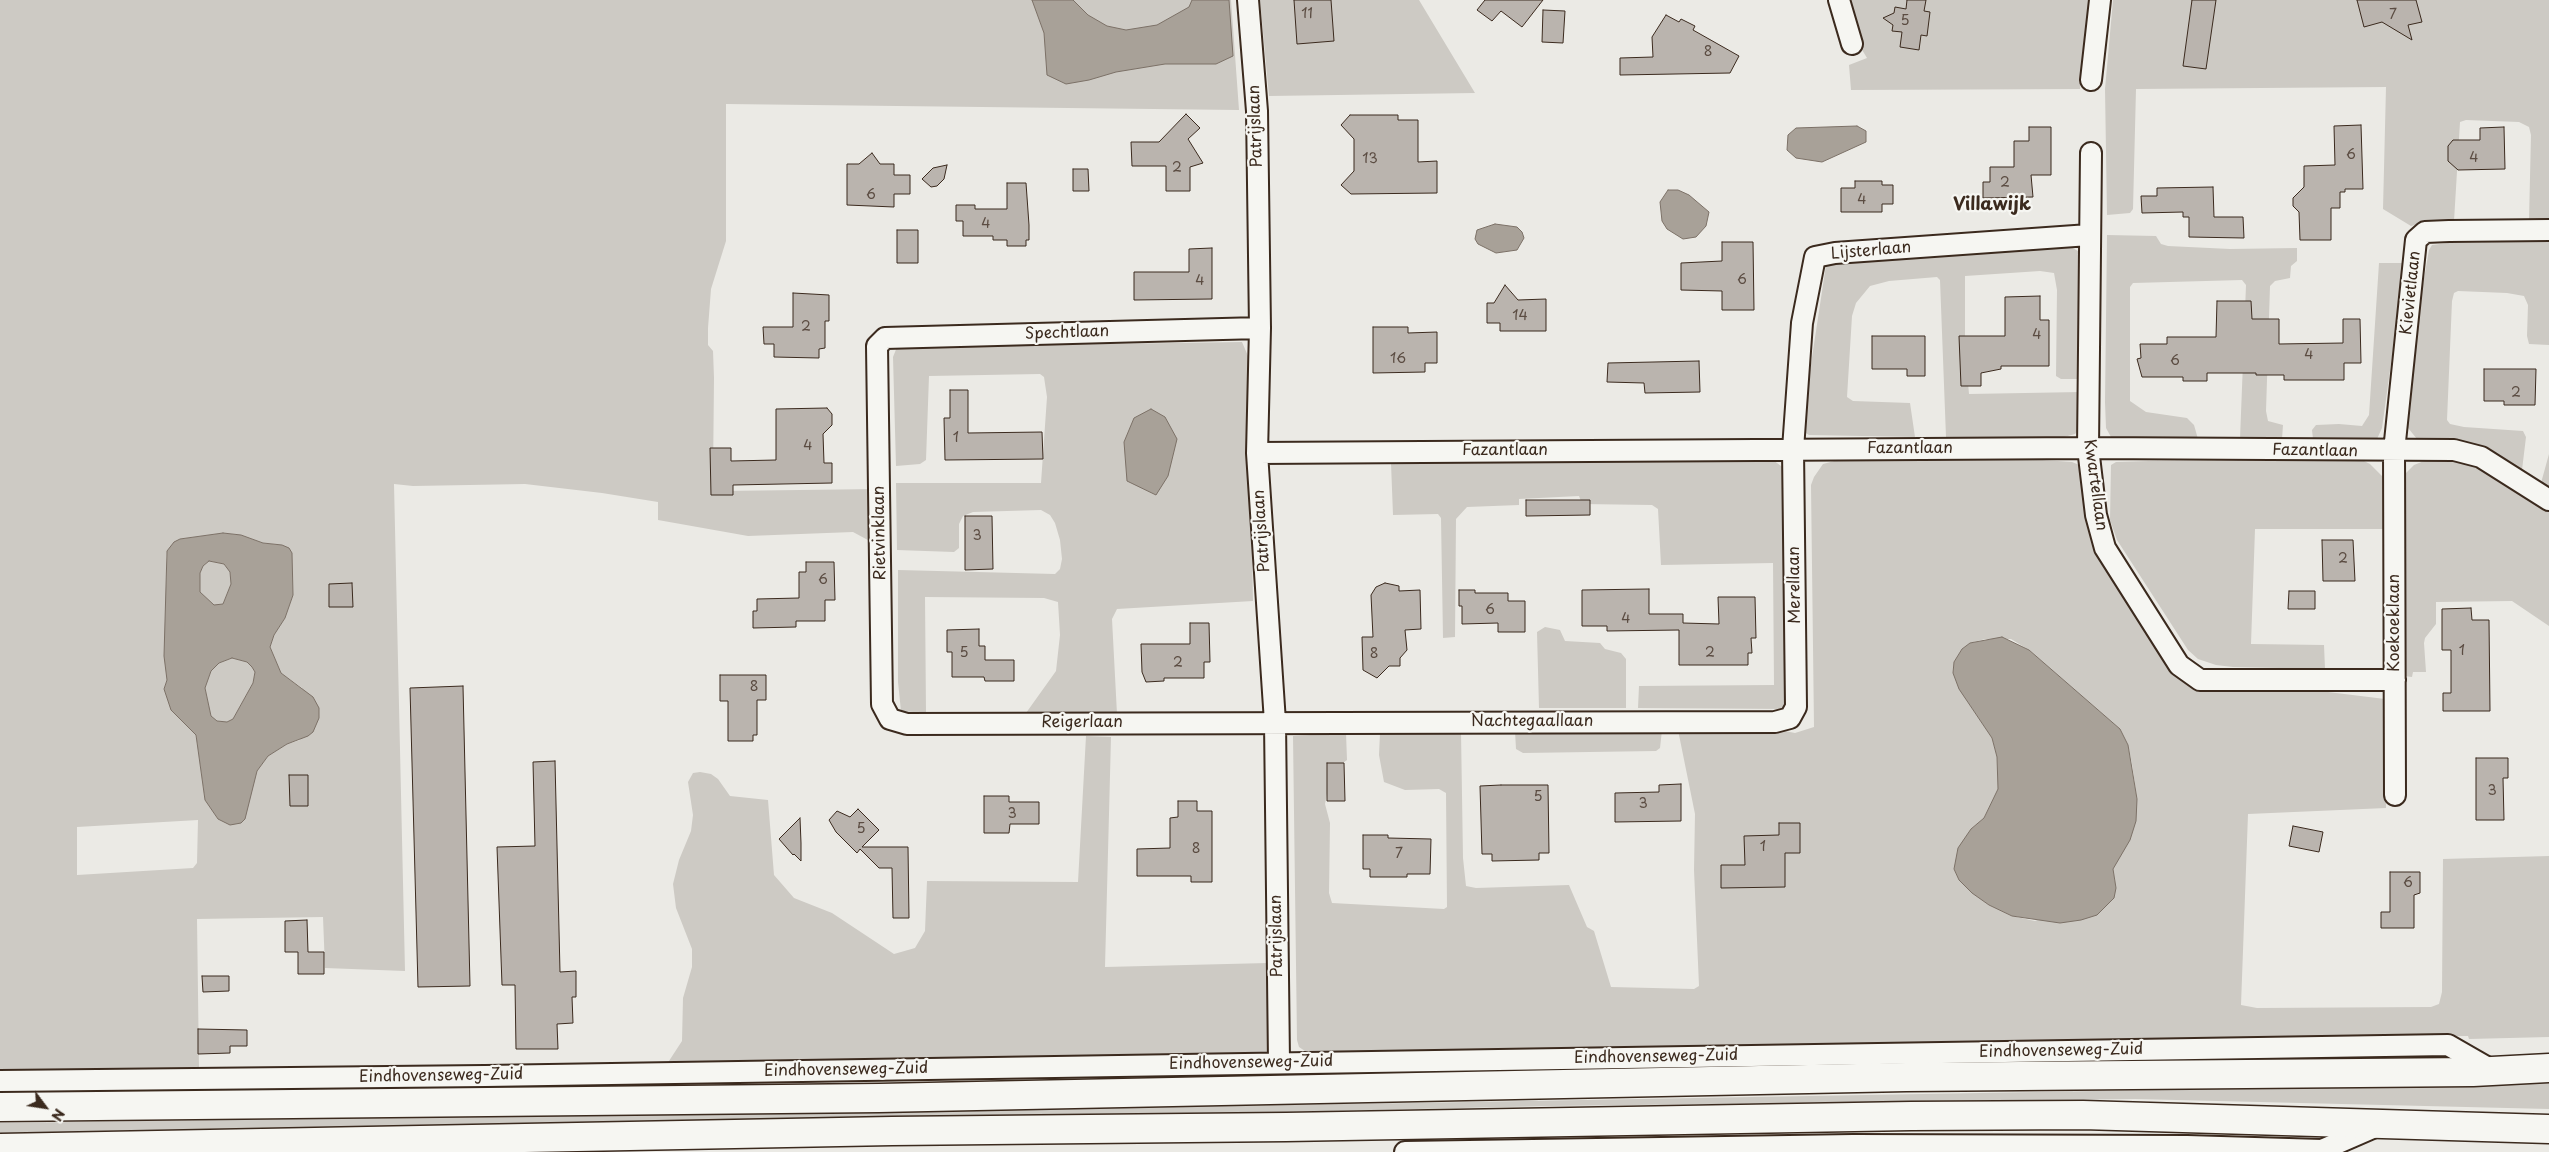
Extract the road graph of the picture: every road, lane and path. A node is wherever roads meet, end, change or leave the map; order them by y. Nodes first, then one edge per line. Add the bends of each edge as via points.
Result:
1 (1248, 0) edge
2 (1839, 0) edge
3 (2100, 0) edge
4 (1852, 44) dead end
5 (2091, 80) dead end
6 (2091, 153) dead end
7 (2549, 230) edge
8 (2089, 235) junction
9 (1260, 328) junction
10 (877, 346) joint
11 (2088, 448) junction
12 (1794, 449) junction
13 (2394, 451) junction
14 (1257, 453) junction
15 (2549, 500) edge
16 (2395, 680) junction
17 (1790, 718) joint
18 (890, 719) joint
19 (1275, 722) junction
20 (2395, 795) dead end
21 (1279, 1062) junction
22 (2549, 1068) edge
23 (2495, 1072) junction
24 (0, 1081) edge
25 (0, 1107) edge
26 (2384, 1123) junction
27 (2549, 1129) edge
28 (0, 1148) edge
29 (1405, 1152) edge

1 - 9 street, Patrijslaan via 1257,111
2 - 4 street
3 - 5 street
6 - 8 street, Kwartellaan
7 - 13 street, Kievietlaan via 2449,230 2425,232 2416,240
8 - 11 street, Kwartellaan
8 - 12 street, Lijsterlaan via 1816,257 1802,323
9 - 10 street, Spechtlaan via 885,338
9 - 14 street, Patrijslaan
10 - 18 street, Rietvinklaan via 882,704
11 - 12 street, Fazantlaan
11 - 13 street, Fazantlaan
11 - 16 street, Kwartellaan via 2096,514 2105,548 2179,665 2200,680
12 - 14 street, Fazantlaan
12 - 17 street, Merellaan via 1796,707
13 - 15 street, Fazantlaan via 2454,450 2480,457
13 - 16 street, Koekoeklaan
14 - 19 street, Patrijslaan
16 - 20 street, Koekoeklaan
17 - 19 street, Nachtegaallaan via 1775,722
18 - 19 street, Reigerlaan via 907,724
19 - 21 street, Patrijslaan
21 - 23 street, Eindhovenseweg-Zuid via 2448,1045
21 - 24 street, Eindhovenseweg-Zuid
22 - 23 main road, Eindhovenseweg-Zuid
23 - 25 main road, Eindhovenseweg-Zuid via 1896,1077 534,1103
26 - 27 main road
26 - 28 main road via 2083,1115 1921,1116
26 - 29 street via 2322,1150 2187,1146 1853,1145

